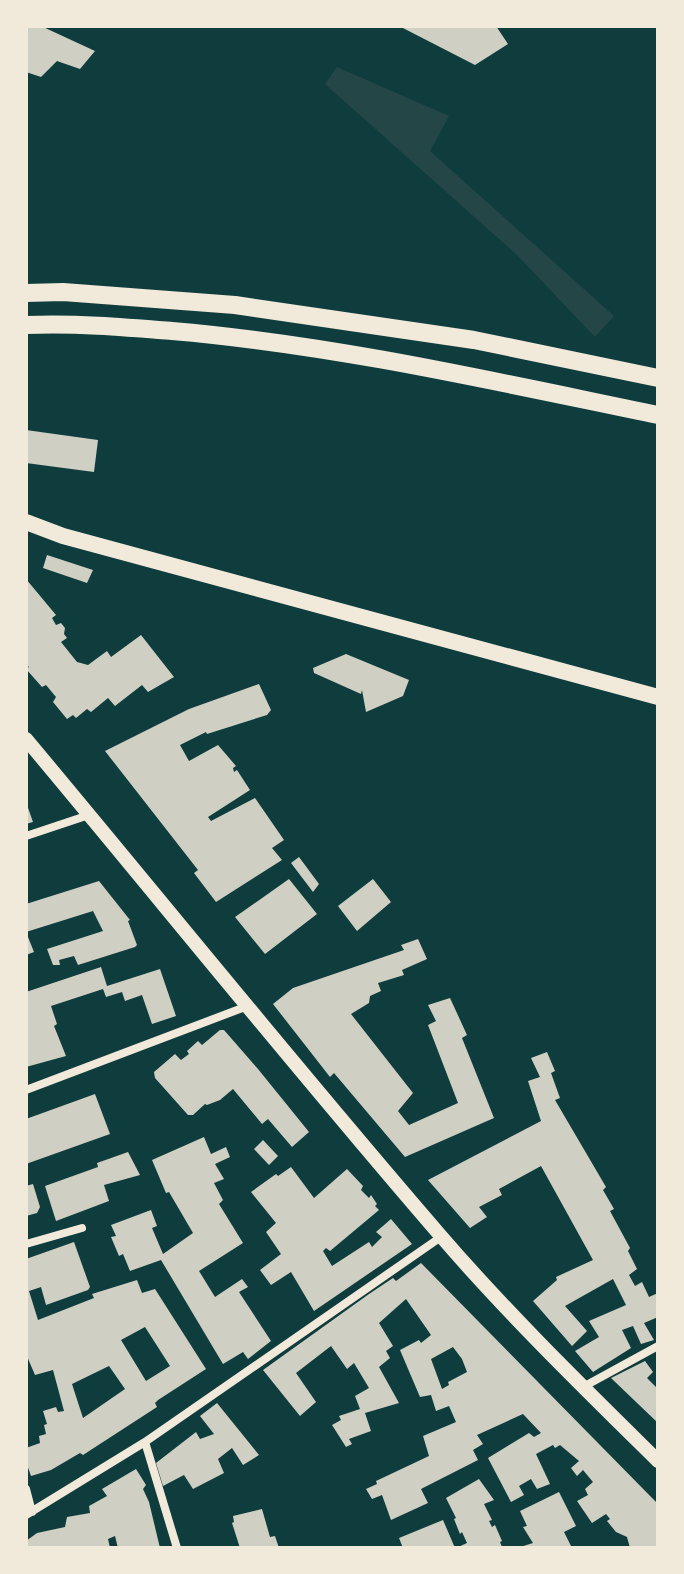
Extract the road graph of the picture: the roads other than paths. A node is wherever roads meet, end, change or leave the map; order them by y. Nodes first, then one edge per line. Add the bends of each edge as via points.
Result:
1 (26, 293) edge
2 (26, 325) edge
3 (658, 378) edge
4 (658, 415) edge
5 (26, 522) edge
6 (658, 697) edge
7 (26, 739) edge
8 (89, 815) junction
9 (26, 836) edge
10 (245, 1007) junction
11 (26, 1090) edge
12 (82, 1228) dead end
13 (441, 1237) junction
14 (26, 1244) edge
15 (658, 1346) edge
16 (583, 1387) junction
17 (145, 1442) junction
18 (658, 1461) edge
19 (26, 1489) edge
20 (29, 1514) edge
21 (177, 1548) edge

1 - 3 highway via 235,305 474,340
2 - 4 highway via 73,323 240,337 408,364
5 - 6 main road via 78,541
7 - 8 street
8 - 9 street
8 - 10 street
10 - 11 street
10 - 13 street
12 - 14 street
13 - 16 street
13 - 17 street
15 - 16 street
16 - 18 street
17 - 20 street
17 - 21 street
19 - 20 street

